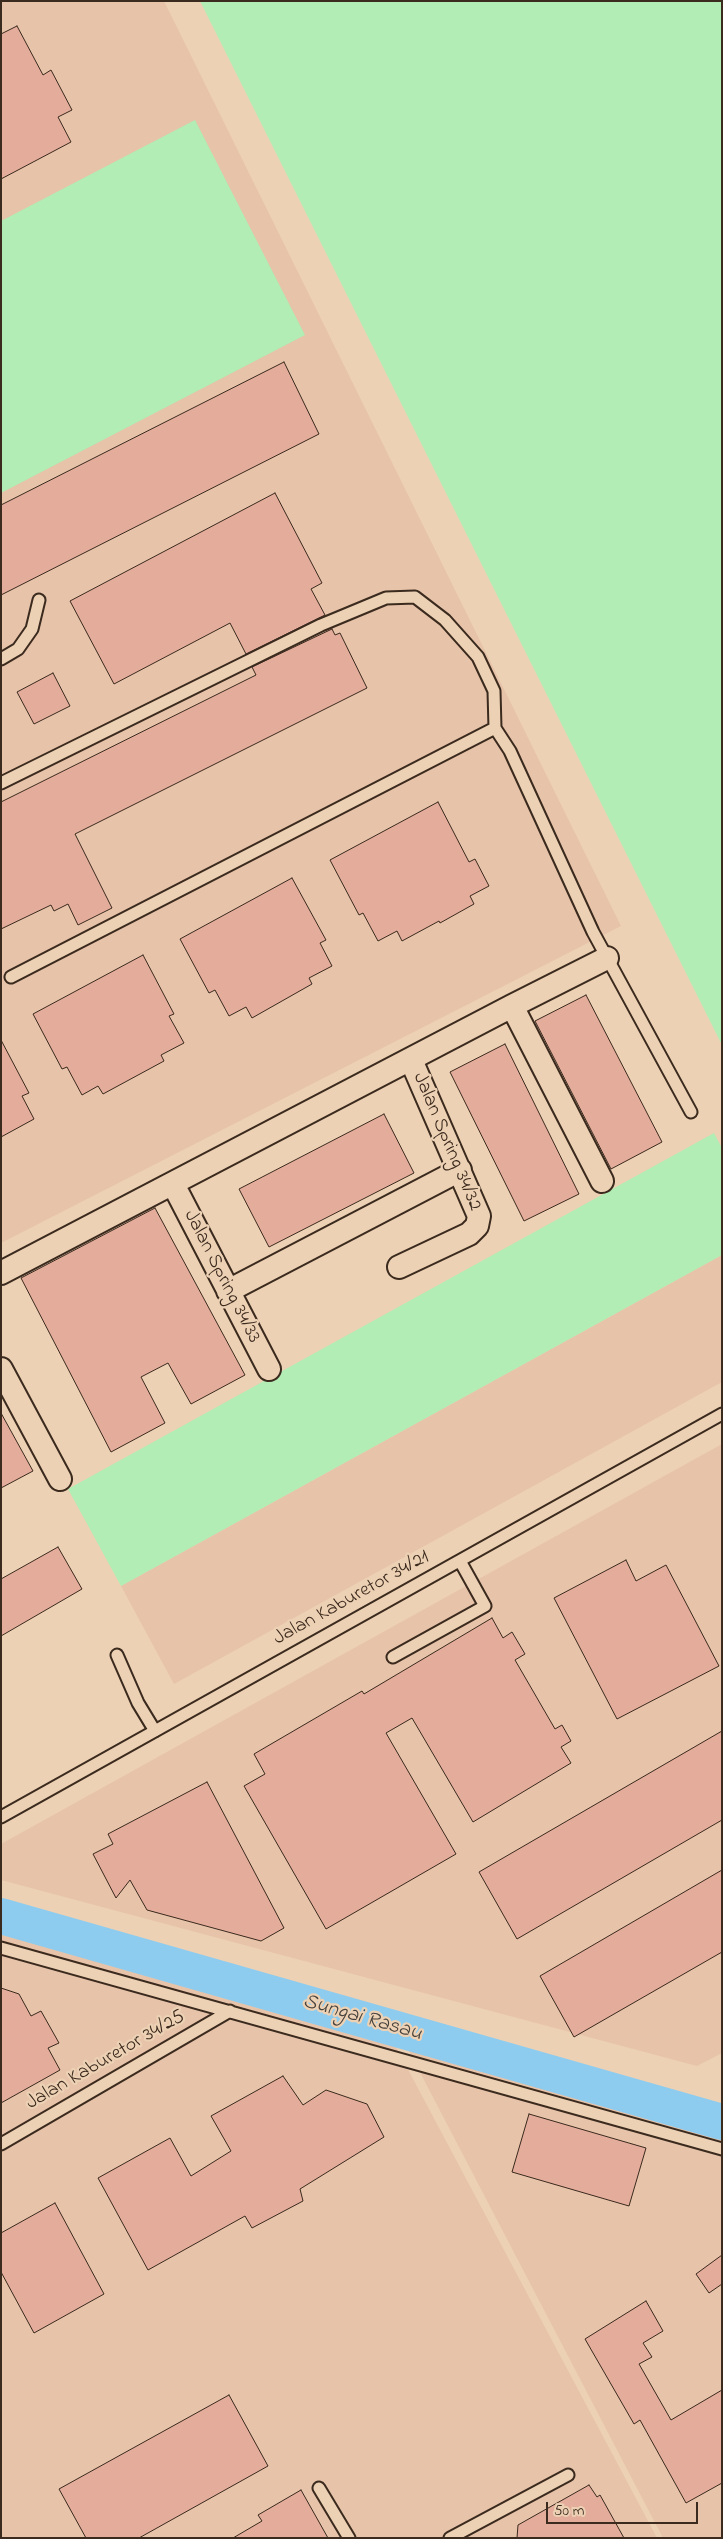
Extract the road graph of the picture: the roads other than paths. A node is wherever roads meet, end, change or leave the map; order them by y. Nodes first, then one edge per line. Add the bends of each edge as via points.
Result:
1 (39, 600) dead end
2 (1, 659) edge
3 (495, 728) junction
4 (1, 783) edge
5 (607, 958) junction
6 (10, 976) dead end
7 (512, 1006) junction
8 (411, 1060) junction
9 (691, 1112) dead end
10 (460, 1170) junction
11 (602, 1180) dead end
12 (173, 1184) junction
13 (399, 1268) dead end
14 (1, 1273) edge
15 (228, 1291) junction
16 (1, 1369) edge
17 (269, 1370) dead end
18 (722, 1414) edge
19 (60, 1479) dead end
20 (460, 1561) junction
21 (117, 1655) dead end
22 (394, 1657) dead end
23 (155, 1731) junction
24 (1, 1817) edge
25 (1, 1948) edge
26 (230, 2011) junction
27 (1, 2144) edge
28 (722, 2149) edge
29 (568, 2475) dead end
30 (319, 2488) dead end
31 (349, 2538) edge
32 (450, 2538) edge

1 - 2 lane via 32,628 18,650
3 - 4 lane via 494,691 478,657 445,620 416,597 386,598 321,624
3 - 5 lane via 510,751
3 - 6 lane
5 - 7 street
5 - 9 lane
7 - 8 street
7 - 11 street
8 - 10 street, Jalan Spring 34/32
8 - 12 street
10 - 13 street, Jalan Spring 34/32 via 478,1216 477,1226 469,1234
10 - 15 street
12 - 14 street
12 - 15 street, Jalan Spring 34/33
15 - 17 street, Jalan Spring 34/33
16 - 19 street
18 - 20 lane, Jalan Kaburetor 34/21
20 - 22 lane via 485,1606
20 - 23 lane, Jalan Kaburetor 34/21
21 - 23 lane via 138,1703
23 - 24 lane, Jalan Kaburetor 34/21
25 - 26 lane
26 - 27 lane, Jalan Kaburetor 34/25
26 - 28 lane
29 - 32 lane
30 - 31 lane

